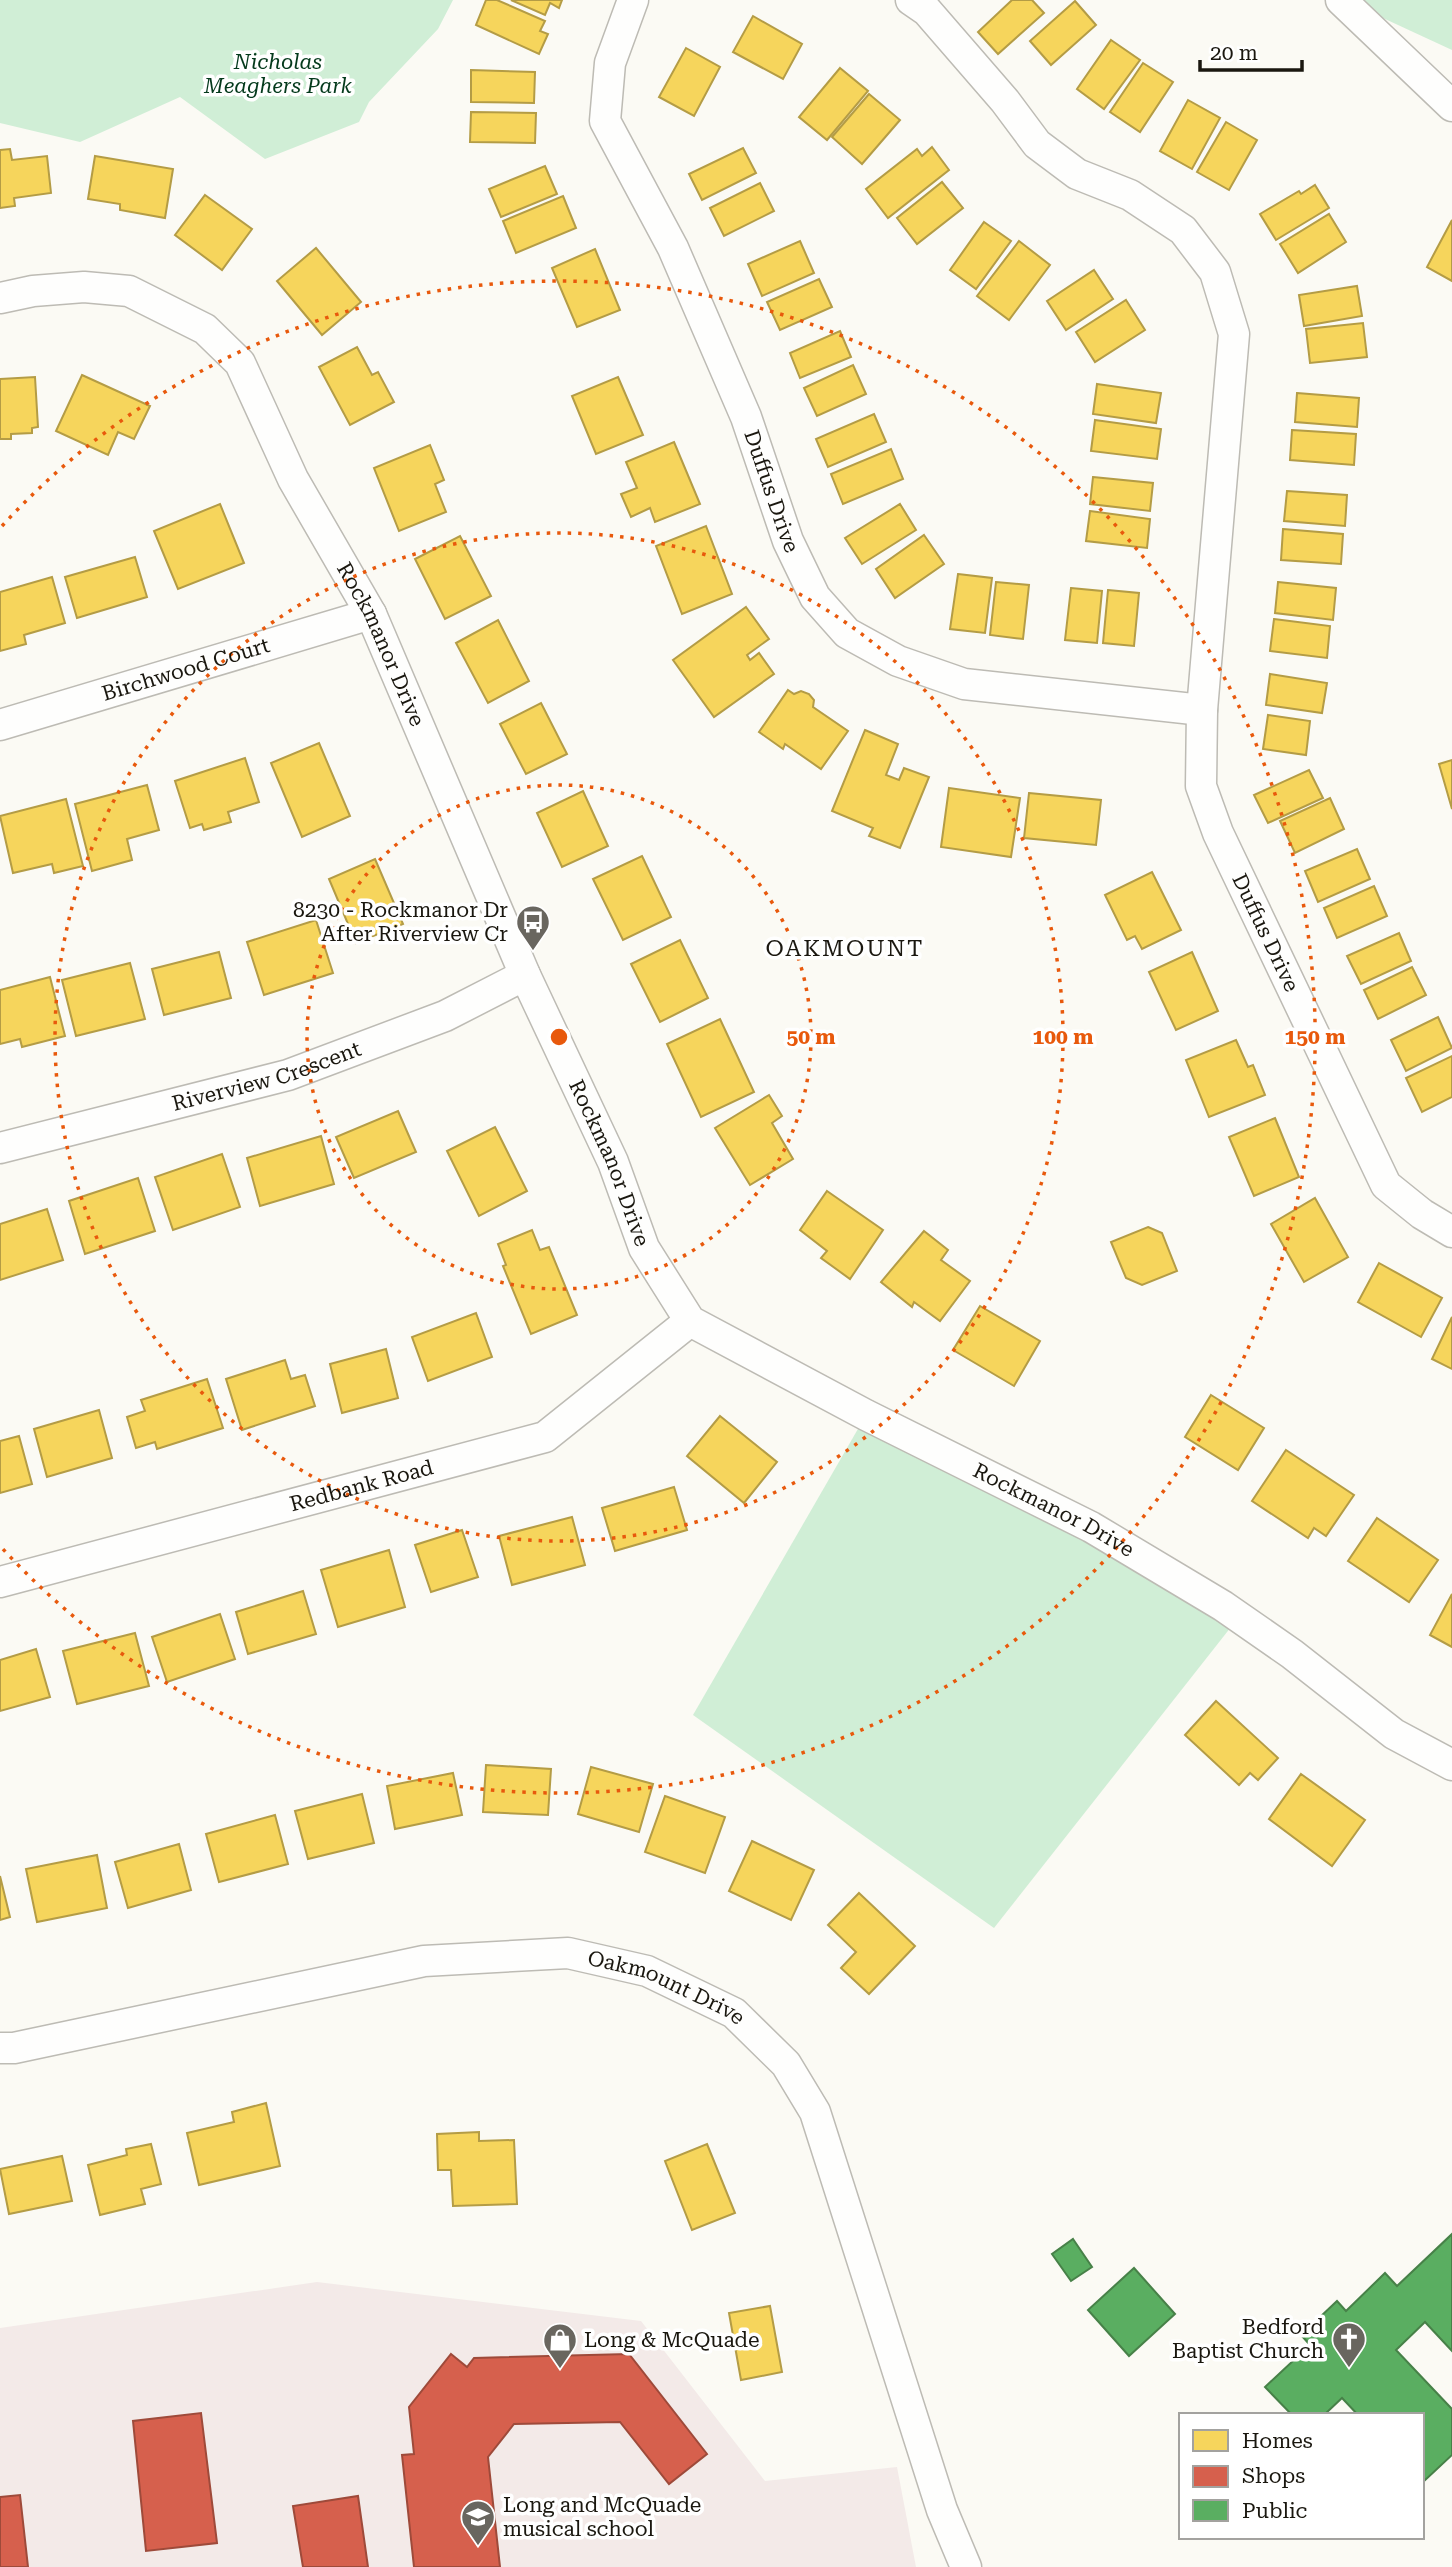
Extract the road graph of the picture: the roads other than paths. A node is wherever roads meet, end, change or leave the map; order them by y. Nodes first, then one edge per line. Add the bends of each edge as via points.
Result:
1 (632, 0) edge
2 (911, 0) edge
3 (1341, 0) edge
4 (1452, 106) edge
5 (0, 299) edge
6 (371, 614) junction
7 (1202, 710) junction
8 (0, 725) edge
9 (525, 975) junction
10 (0, 1148) edge
11 (1452, 1232) edge
12 (690, 1321) junction
13 (0, 1582) edge
14 (1452, 1765) edge
15 (0, 2048) edge
16 (966, 2567) edge

1 - 7 street, Duffus Drive via 610,63 605,121 673,248 746,417 788,541 814,597 847,632 898,661 964,684
2 - 7 street, Duffus Drive via 928,10 1037,144 1077,174 1130,195 1183,230 1216,272 1234,334
3 - 4 street
5 - 6 street, Rockmanor Drive via 33,290 84,287 129,291 205,329 240,363 293,479
6 - 8 street, Birchwood Court
6 - 9 street, Rockmanor Drive
7 - 11 street, Duffus Drive via 1201,786 1218,833 1385,1185
9 - 10 street, Riverview Crescent via 446,1016 288,1075
9 - 12 street, Rockmanor Drive via 614,1161 644,1248
12 - 13 street, Redbank Road via 545,1437
12 - 14 street, Rockmanor Drive via 1091,1527 1223,1606 1394,1734
15 - 16 street, Oakmount Drive via 424,1961 568,1952 647,1971 734,2013 786,2064 816,2112 942,2510

